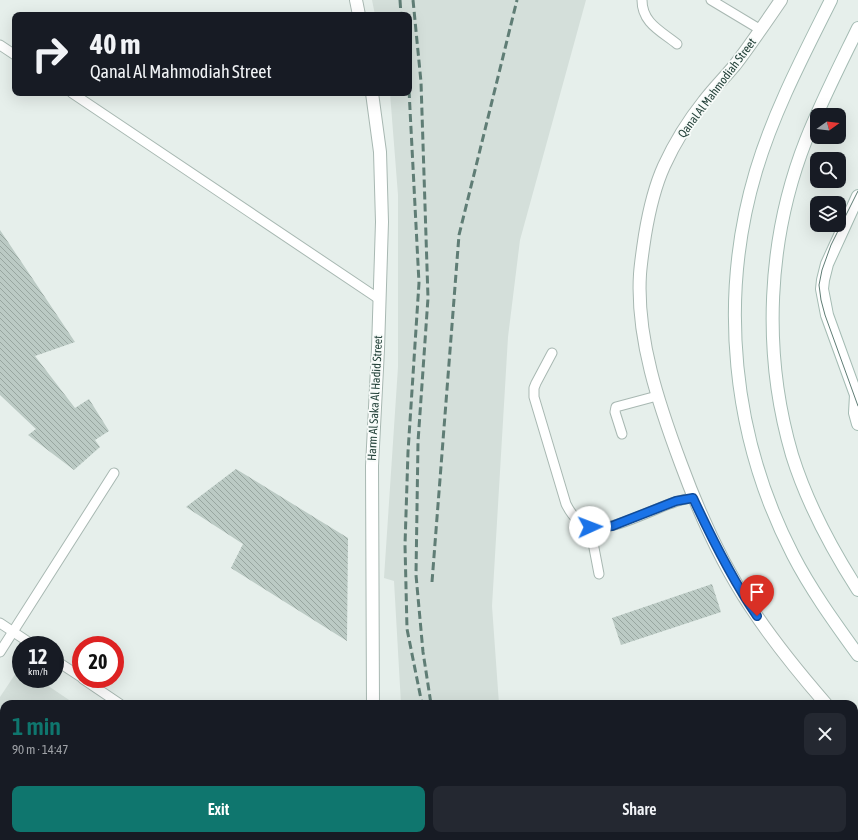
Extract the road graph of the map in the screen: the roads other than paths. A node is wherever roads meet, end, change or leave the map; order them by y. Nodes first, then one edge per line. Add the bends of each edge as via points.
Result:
1 (356, 0) edge
2 (642, 0) edge
3 (711, 0) edge
4 (781, 0) edge
5 (831, 0) edge
6 (358, 12) edge
7 (858, 28) edge
8 (761, 30) junction
9 (677, 44) dead end
10 (0, 45) edge
11 (12, 53) edge
12 (76, 96) edge
13 (372, 96) edge
14 (858, 196) edge
15 (379, 299) junction
16 (552, 353) dead end
17 (657, 396) junction
18 (858, 424) edge
19 (622, 434) dead end
20 (114, 473) dead end
21 (693, 498) junction
22 (590, 527) junction
23 (599, 574) dead end
24 (858, 590) edge
25 (0, 623) edge
26 (14, 632) junction
27 (20, 636) edge
28 (0, 652) edge
29 (858, 655) edge
30 (97, 688) edge
31 (114, 700) edge
32 (373, 700) edge
33 (823, 700) edge

1 - 6 main road
2 - 9 lane via 642,8 648,22
3 - 8 lane
4 - 8 main road, Qanal Al Mahmodiah Street
5 - 29 main road via 784,97 756,171 746,209 740,248 735,287 735,327 742,406 762,482 776,519 812,589
7 - 24 main road via 805,141 795,172 784,215 776,266 773,330 779,393 792,455 815,515
8 - 17 main road, Qanal Al Mahmodiah Street via 688,121 663,167 654,192 640,274 640,305
10 - 11 lane
12 - 15 lane
13 - 15 main road, Harm Al Saka Al Hadid Street via 380,152 382,222
14 - 18 main road via 829,259 822,280 822,290 827,316 856,395 855,413
15 - 32 main road, Harm Al Saka Al Hadid Street via 372,466
16 - 22 lane via 534,388 534,398 566,504 579,522
17 - 19 lane via 616,407 615,412
17 - 21 main road, Qanal Al Mahmodiah Street
20 - 26 lane
21 - 22 lane via 676,501 612,526
21 - 33 main road, Qanal Al Mahmodiah Street via 719,552 750,605 776,644
22 - 23 lane
25 - 26 lane
26 - 27 lane
26 - 28 lane
30 - 31 lane

